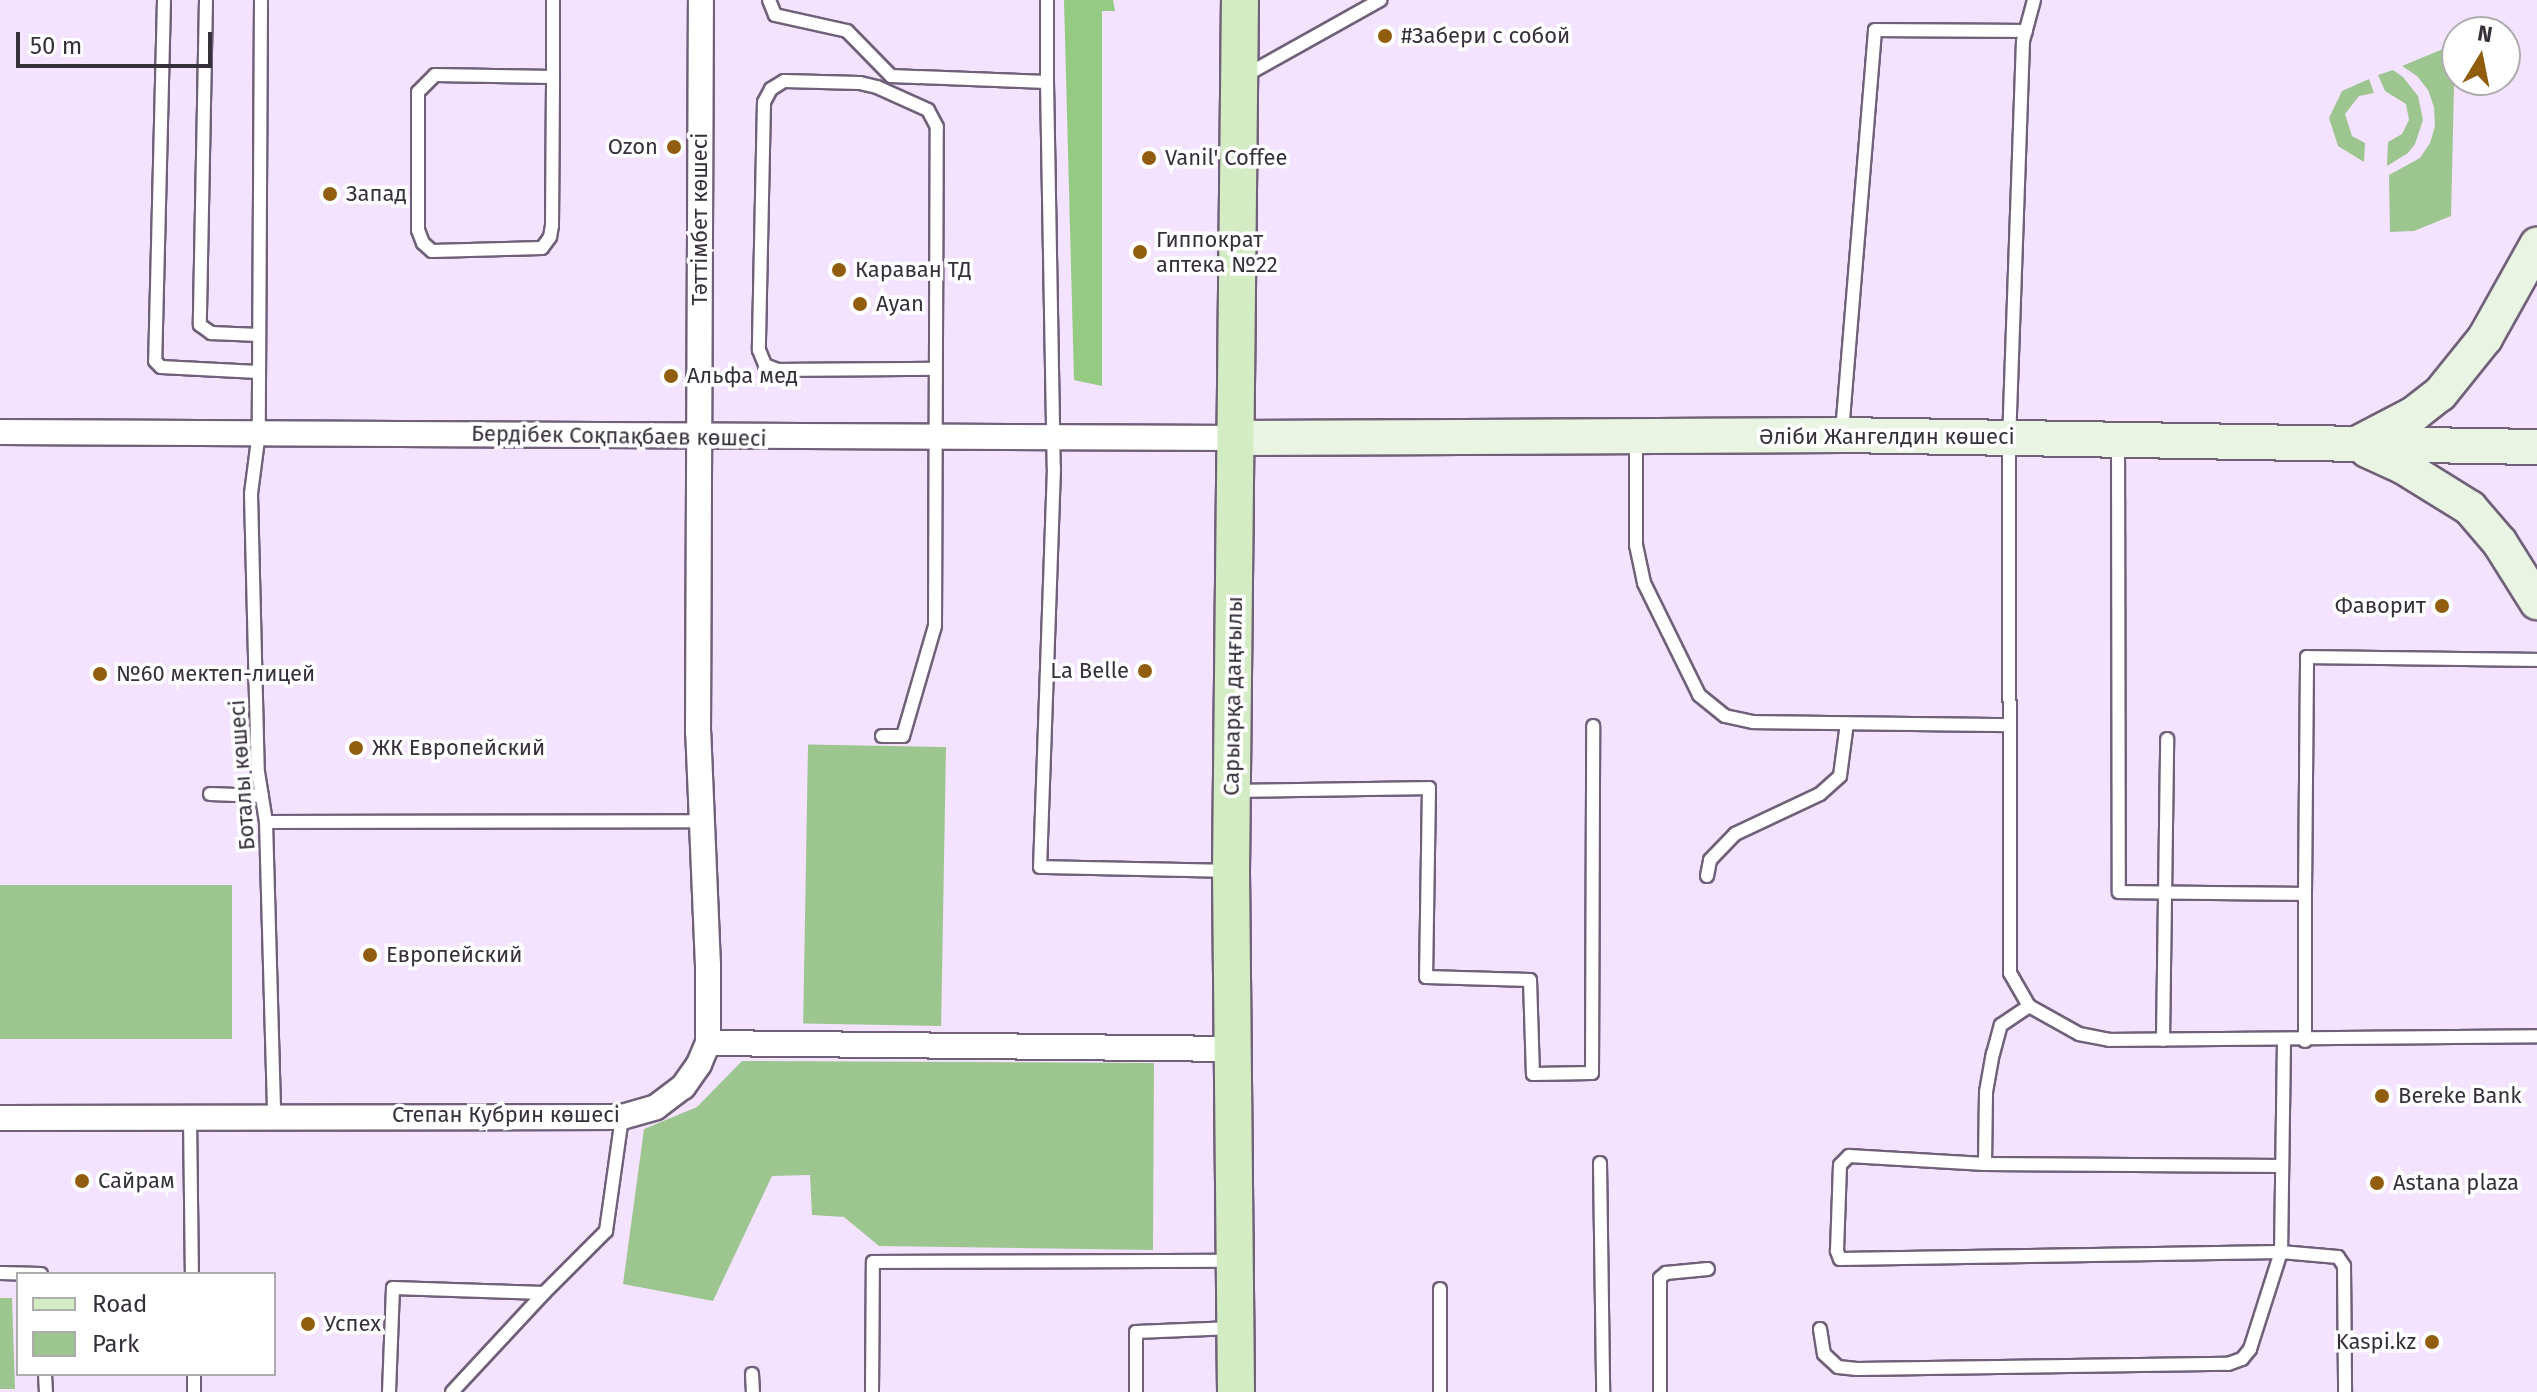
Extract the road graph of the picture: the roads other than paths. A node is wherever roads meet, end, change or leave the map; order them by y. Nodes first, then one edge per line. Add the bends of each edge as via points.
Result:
1 (164, 0) edge
2 (206, 0) edge
3 (261, 0) edge
4 (553, 0) edge
5 (701, 0) edge
6 (769, 0) edge
7 (1047, 0) edge
8 (1240, 0) edge
9 (1380, 0) edge
10 (2034, 0) edge
11 (2026, 31) junction
12 (553, 77) junction
13 (1239, 79) junction
14 (1047, 82) junction
15 (2537, 245) edge
16 (259, 335) junction
17 (935, 369) junction
18 (258, 372) junction
19 (0, 432) edge
20 (259, 432) junction
21 (1842, 435) junction
22 (1636, 436) junction
23 (699, 437) junction
24 (1054, 437) junction
25 (1238, 438) junction
26 (2009, 438) junction
27 (936, 439) junction
28 (2118, 439) junction
29 (2356, 444) junction
30 (2537, 447) edge
31 (2537, 602) edge
32 (2537, 660) edge
33 (1847, 723) junction
34 (2010, 725) junction
35 (1593, 726) dead end
36 (882, 736) dead end
37 (2167, 739) dead end
38 (1232, 791) junction
39 (210, 794) dead end
40 (262, 796) junction
41 (702, 821) junction
42 (266, 822) junction
43 (1231, 871) junction
44 (1707, 876) dead end
45 (2164, 893) junction
46 (2305, 894) junction
47 (2029, 1006) junction
48 (2537, 1036) edge
49 (2163, 1040) junction
50 (2284, 1041) junction
51 (2305, 1041) junction
52 (708, 1043) junction
53 (1233, 1049) junction
54 (274, 1116) junction
55 (190, 1117) junction
56 (622, 1117) junction
57 (0, 1118) edge
58 (1600, 1163) dead end
59 (1985, 1164) junction
60 (2282, 1166) junction
61 (2281, 1252) junction
62 (1234, 1261) junction
63 (1708, 1269) dead end
64 (192, 1272) edge
65 (1440, 1289) dead end
66 (544, 1293) junction
67 (1235, 1327) junction
68 (1820, 1329) dead end
69 (752, 1374) dead end
70 (389, 1392) edge
71 (452, 1392) edge
72 (753, 1392) edge
73 (872, 1392) edge
74 (1136, 1392) edge
75 (1236, 1392) edge
76 (1440, 1392) edge
77 (1603, 1392) edge
78 (1660, 1392) edge
79 (2345, 1392) edge

1 - 18 lane via 155,361 161,367
2 - 16 lane via 200,325 211,333
3 - 16 lane, Боталы көшесі
4 - 12 lane
5 - 23 street, Тәттімбет көшесі
6 - 14 lane via 775,15 847,31 891,76
7 - 14 lane
8 - 13 main road, Сарыарқа даңғылы
9 - 13 lane
10 - 11 lane
11 - 21 lane via 1875,30
11 - 26 lane
12 - 12 lane via 550,237 542,248 432,251 418,230 418,92 435,75
13 - 25 main road, Сарыарқа даңғылы
14 - 24 lane
15 - 29 street via 2485,338 2440,394
16 - 18 lane, Боталы көшесі
17 - 17 lane via 778,370 765,365 759,350 764,102 784,81 859,83 928,110 937,127
17 - 27 lane
18 - 20 lane, Боталы көшесі
19 - 20 street, Бердібек Соқпақбаев көшесі
20 - 23 street, Бердібек Соқпақбаев көшесі
20 - 40 lane, Боталы көшесі via 251,494
21 - 22 street, Әліби Жангелдин көшесі
21 - 26 street, Әліби Жангелдин көшесі
22 - 25 street, Әліби Жангелдин көшесі
22 - 33 lane via 1636,545 1644,583 1699,695 1725,716 1753,722
23 - 27 street, Бердібек Соқпақбаев көшесі
23 - 41 street
24 - 25 street, Бердібек Соқпақбаев көшесі
24 - 27 street, Бердібек Соқпақбаев көшесі
24 - 43 lane via 1040,867
25 - 38 main road, Сарыарқа даңғылы
26 - 28 street, Әліби Жангелдин көшесі
26 - 34 lane
27 - 36 lane via 935,626 903,736
28 - 29 street, Әліби Жангелдин көшесі
28 - 45 lane via 2119,892
29 - 30 street, Әліби Жангелдин көшесі
29 - 31 street via 2470,508 2500,543
32 - 46 lane via 2307,657
33 - 34 lane
33 - 44 lane via 1840,776 1820,794 1735,834 1710,860
34 - 47 lane via 2010,973
35 - 38 lane via 1592,1073 1533,1074 1530,980 1426,977 1429,788
37 - 45 lane
38 - 43 main road, Сарыарқа даңғылы
39 - 40 lane
40 - 42 lane, Боталы көшесі
41 - 42 lane
41 - 52 street
42 - 54 lane, Боталы көшесі
43 - 53 main road, Сарыарқа даңғылы
45 - 46 lane
45 - 49 lane
46 - 51 lane
47 - 49 lane via 2079,1034
47 - 59 lane via 2001,1025 1997,1039 1986,1092
48 - 51 lane
49 - 50 lane
50 - 51 lane
50 - 60 lane
52 - 53 street
52 - 56 street, Степан Кубрин көшесі via 683,1087 656,1107
53 - 62 main road, Сарыарқа даңғылы
54 - 55 street, Степан Кубрин көшесі
54 - 56 street, Степан Кубрин көшесі
55 - 57 street, Степан Кубрин көшесі
55 - 64 lane
56 - 66 lane via 606,1231
58 - 77 lane
59 - 60 lane
59 - 61 lane via 1849,1156 1840,1165 1840,1259
60 - 61 lane
61 - 68 lane via 2250,1349 2228,1364 1857,1369 1838,1367 1824,1354
61 - 79 lane via 2338,1257 2344,1266
62 - 67 main road, Сарыарқа даңғылы
62 - 73 lane via 873,1262
63 - 78 lane via 1660,1278
65 - 76 lane
66 - 70 lane via 393,1288
66 - 71 lane
67 - 74 lane via 1136,1332
67 - 75 main road, Сарыарқа даңғылы
69 - 72 lane

